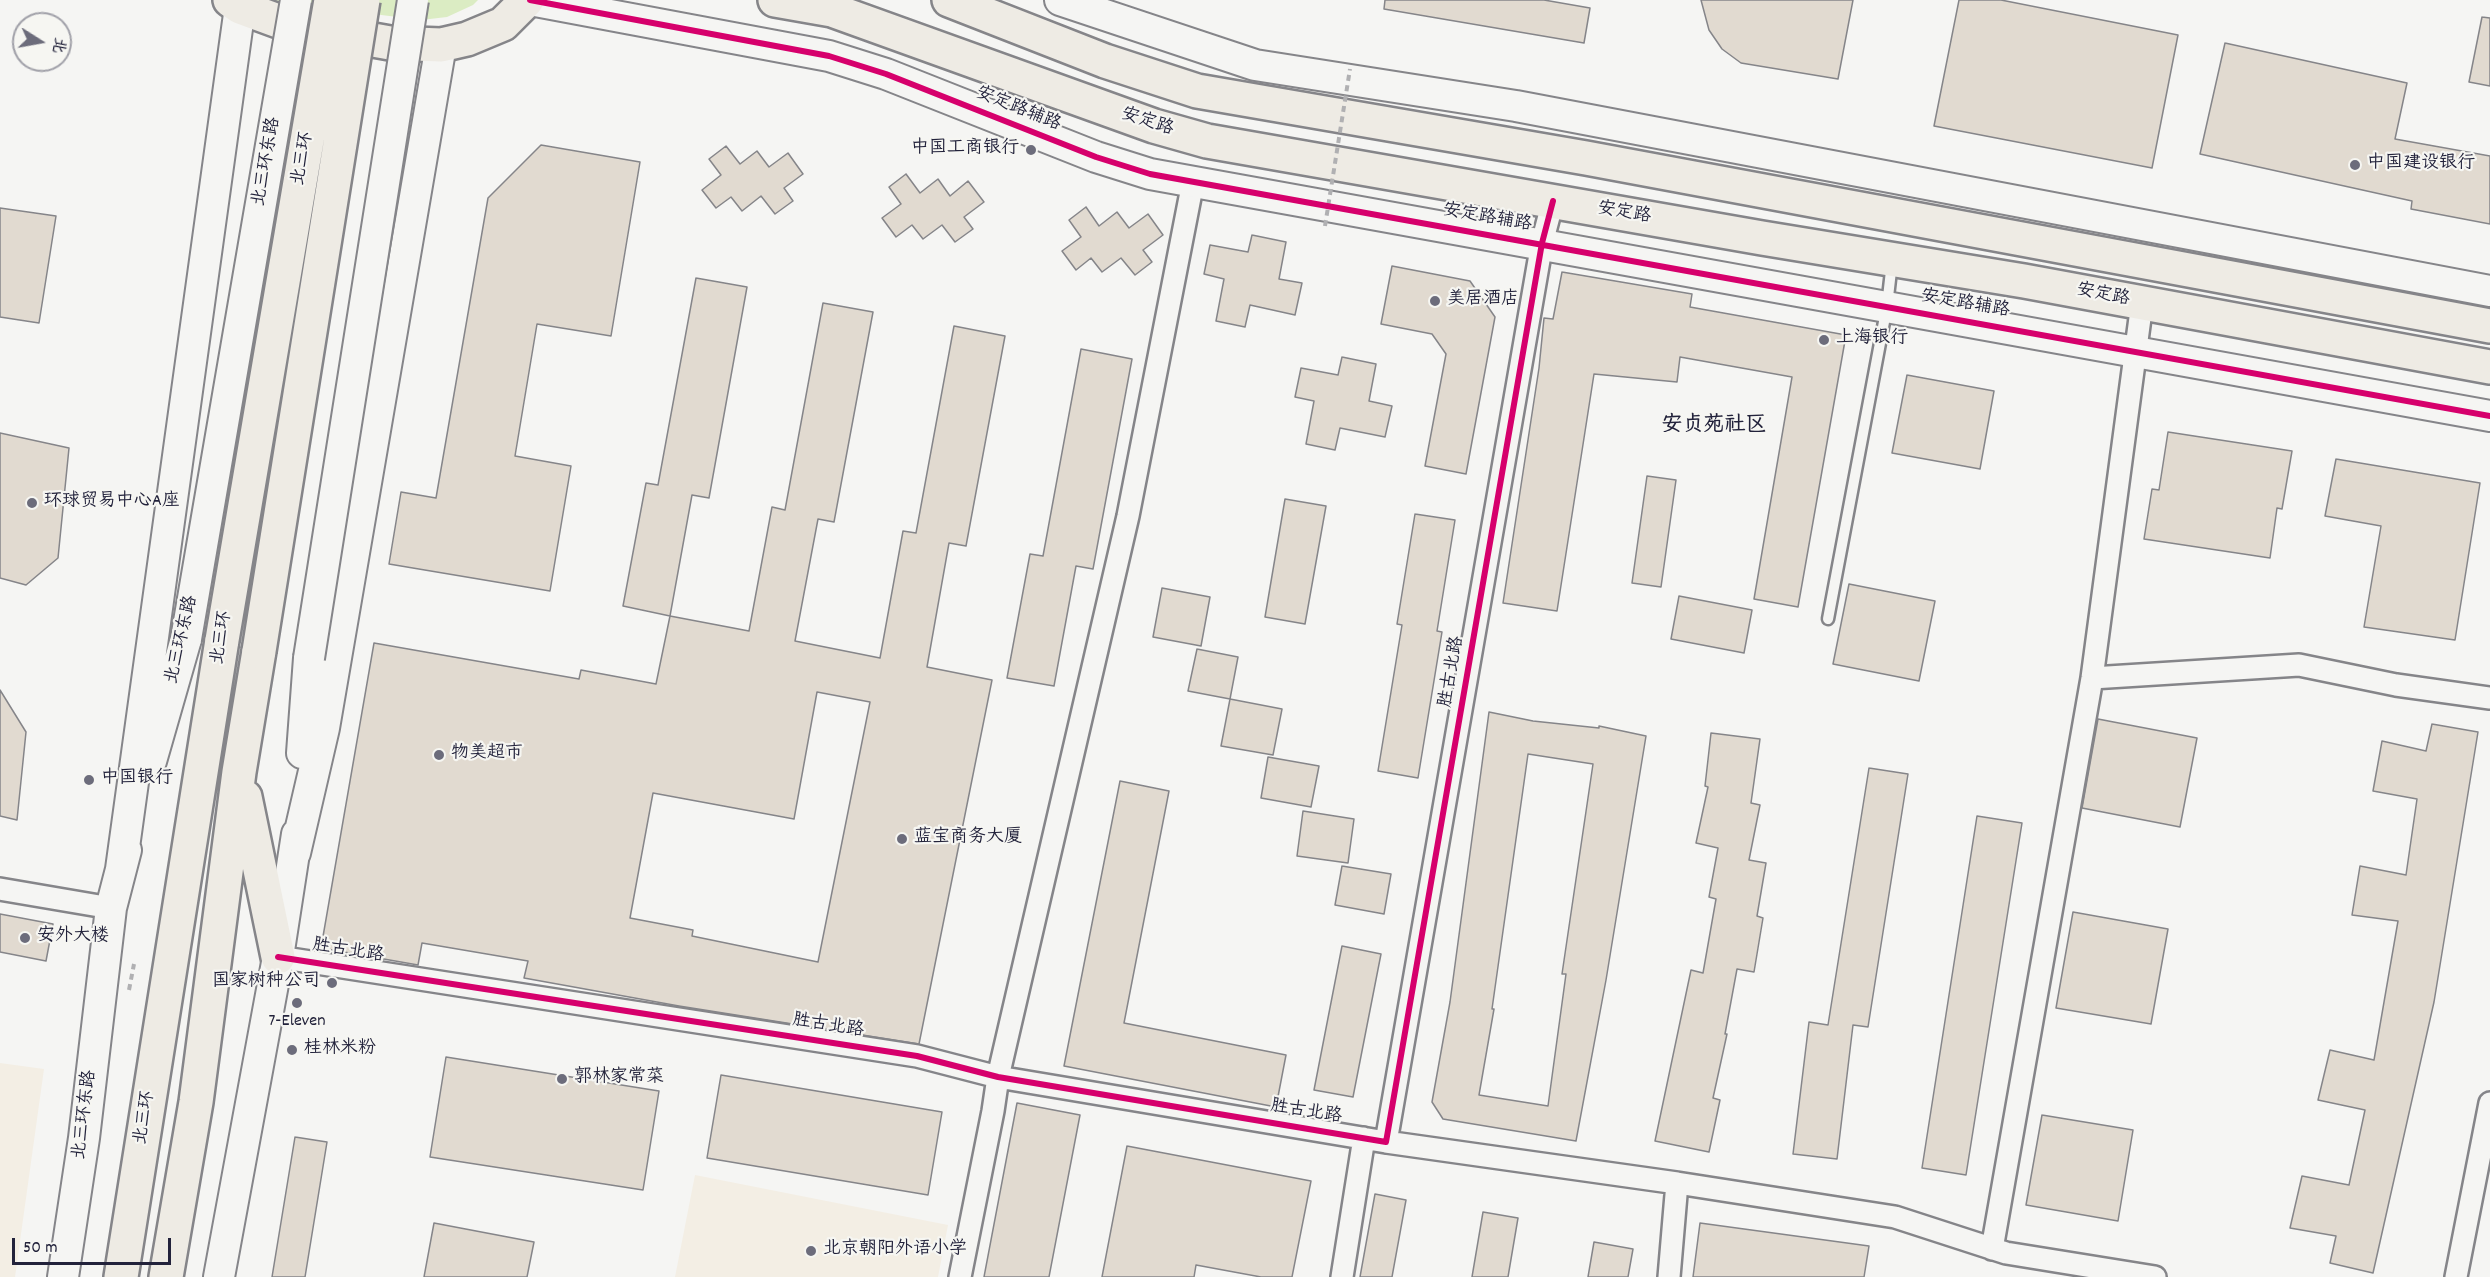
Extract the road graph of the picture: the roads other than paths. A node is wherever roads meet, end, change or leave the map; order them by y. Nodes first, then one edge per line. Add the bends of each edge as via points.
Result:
1 (296, 0) edge
2 (331, 0) edge
3 (363, 0) edge
4 (413, 0) edge
5 (529, 0) edge
6 (775, 0) edge
7 (950, 0) edge
8 (1060, 0) edge
9 (235, 4) edge
10 (441, 45) junction
11 (1516, 106) junction
12 (1586, 158) junction
13 (1193, 182) junction
14 (1553, 201) junction
15 (1542, 243) junction
16 (1893, 259) junction
17 (2490, 291) edge
18 (2142, 303) junction
19 (1887, 306) junction
20 (2490, 326) edge
21 (2137, 352) junction
22 (2490, 367) edge
23 (2490, 416) edge
24 (1828, 619) dead end
25 (2092, 678) junction
26 (2490, 698) edge
27 (239, 772) junction
28 (295, 853) junction
29 (121, 869) junction
30 (0, 889) edge
31 (111, 908) junction
32 (278, 957) junction
33 (998, 1077) junction
34 (2490, 1102) edge
35 (1364, 1138) junction
36 (1386, 1142) junction
37 (1677, 1183) junction
38 (1992, 1249) junction
39 (63, 1277) edge
40 (121, 1277) edge
41 (166, 1277) edge
42 (219, 1277) edge
43 (960, 1277) edge
44 (1342, 1277) edge
45 (1669, 1277) edge
46 (2155, 1277) edge
47 (2456, 1277) edge

1 - 29 street, 北三环东路, bridge via 186,639
2 - 40 main road, 北三环, bridge via 222,640
3 - 27 main road, 北三环, bridge
4 - 28 street, bridge via 309,658
5 - 10 main road via 503,24
5 - 13 street, 安定路辅路 via 829,56 886,74 1096,157
6 - 14 main road, 安定路 via 832,10 1154,126 1207,141
7 - 12 main road via 1105,61 1197,91
8 - 11 street via 1255,65
9 - 10 main road via 289,25 390,43
9 - 29 street
10 - 28 street via 324,728
11 - 12 street
11 - 17 street
12 - 20 main road
13 - 15 street, 安定路辅路
13 - 33 street via 1128,516
14 - 15 street, 胜古北路
14 - 16 main road, 安定路
15 - 19 street, 安定路辅路
15 - 36 street, 胜古北路
16 - 18 main road, 安定路
16 - 19 lane
18 - 21 street
18 - 22 main road, 安定路
19 - 21 street, 安定路辅路
19 - 24 lane
21 - 23 street, 安定路辅路
21 - 25 street
25 - 26 street via 2299,665 2396,685
25 - 38 street
27 - 32 main road
27 - 41 main road, 北三环 via 196,1102
28 - 32 street
29 - 31 street, 北三环东路
30 - 31 street
31 - 39 street, 北三环东路
32 - 33 street, 胜古北路 via 917,1056
32 - 42 street
33 - 35 street, 胜古北路
33 - 43 street
34 - 47 street
35 - 36 street, 胜古北路
35 - 44 street
36 - 37 street
37 - 38 street via 1895,1217
37 - 45 street
38 - 46 street

